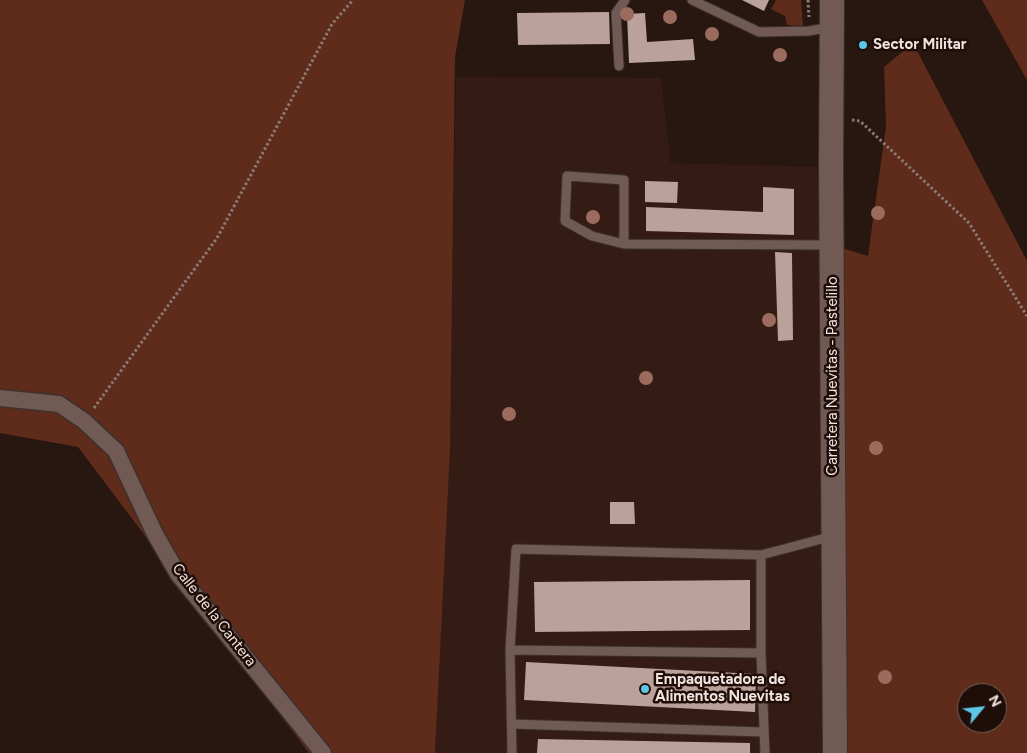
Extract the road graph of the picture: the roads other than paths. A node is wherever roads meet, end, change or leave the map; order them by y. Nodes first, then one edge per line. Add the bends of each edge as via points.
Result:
1 (625, 0) edge
2 (692, 0) edge
3 (832, 0) edge
4 (832, 27) junction
5 (619, 66) dead end
6 (624, 244) junction
7 (832, 245) junction
8 (0, 398) edge
9 (834, 536) junction
10 (761, 555) junction
11 (510, 650) junction
12 (761, 653) junction
13 (512, 724) junction
14 (763, 732) junction
15 (323, 753) edge
16 (512, 753) edge
17 (765, 753) edge
18 (835, 753) edge

1 - 5 lane via 616,13
2 - 4 lane via 759,32
3 - 4 main road, Carretera Nuevitas - Pastelillo
4 - 7 main road, Carretera Nuevitas - Pastelillo
6 - 6 lane via 592,236 565,221 567,176 624,180
6 - 7 lane
7 - 9 main road, Carretera Nuevitas - Pastelillo
8 - 15 street, Calle de la Cantera via 59,404 84,420 116,451 155,534 178,574
9 - 10 lane
9 - 18 main road, Carretera Nuevitas - Pastelillo
10 - 11 lane via 516,549
10 - 12 lane
11 - 12 lane
11 - 13 lane
12 - 14 lane
13 - 14 lane
13 - 16 lane
14 - 17 lane

